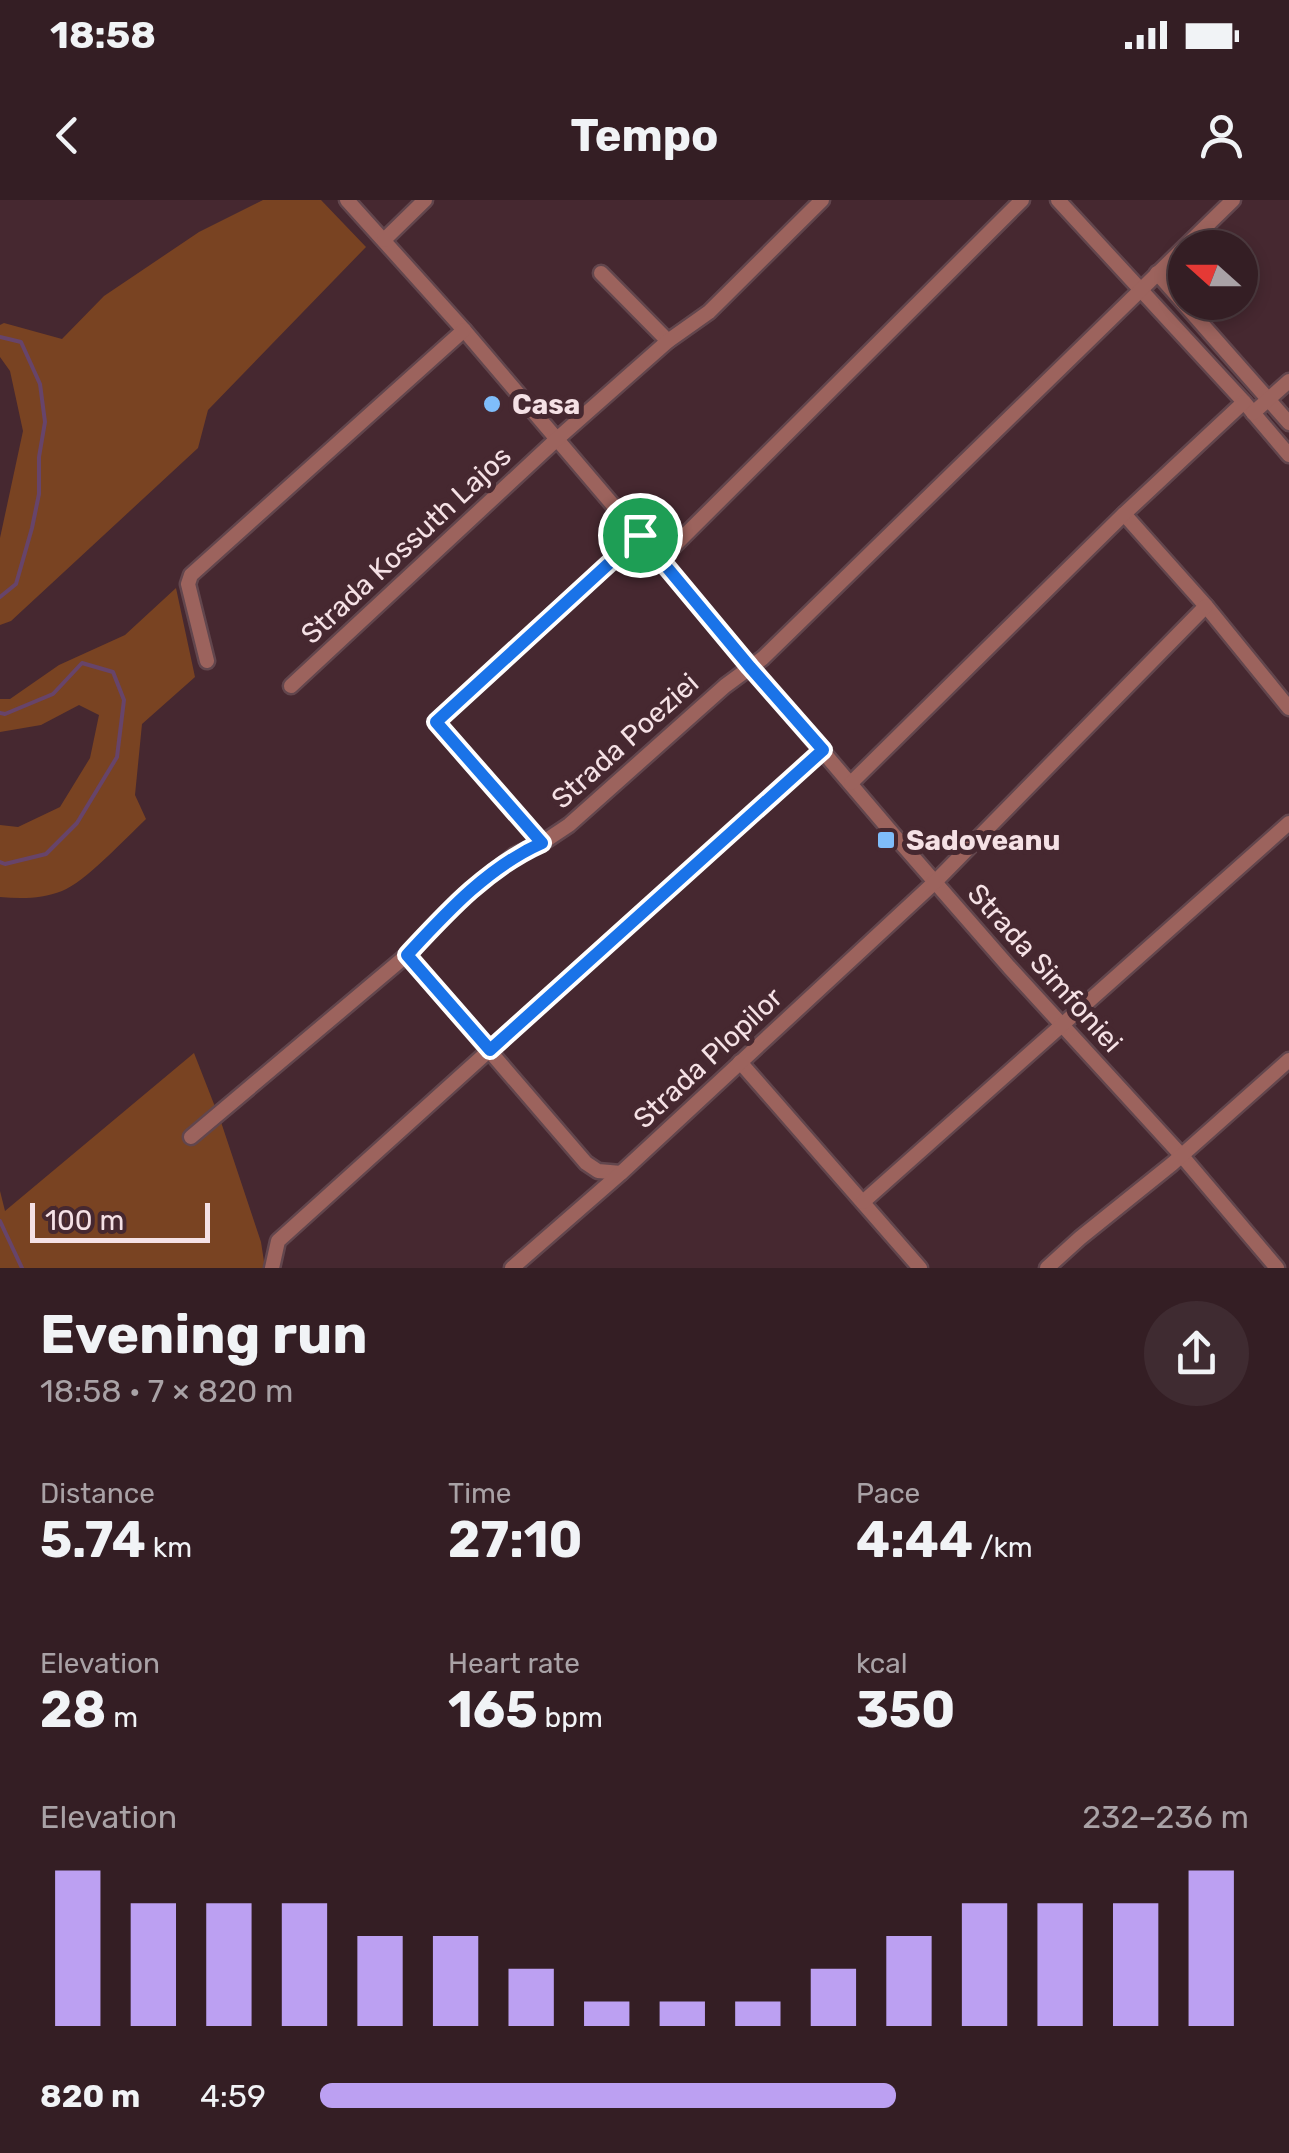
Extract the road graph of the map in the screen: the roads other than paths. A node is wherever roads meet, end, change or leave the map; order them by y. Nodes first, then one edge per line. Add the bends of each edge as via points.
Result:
1 (348, 200) edge
2 (425, 200) edge
3 (822, 200) edge
4 (1022, 200) edge
5 (1058, 200) edge
6 (1232, 200) edge
7 (384, 240) junction
8 (600, 273) dead end
9 (1157, 273) junction
10 (1140, 289) junction
11 (464, 330) junction
12 (668, 341) junction
13 (1289, 381) edge
14 (1269, 400) junction
15 (1249, 408) junction
16 (1289, 422) edge
17 (557, 439) junction
18 (1289, 455) edge
19 (1124, 514) junction
20 (640, 535) junction
21 (660, 560) junction
22 (1206, 606) junction
23 (207, 660) dead end
24 (750, 667) junction
25 (291, 686) dead end
26 (1289, 708) edge
27 (823, 750) junction
28 (851, 783) junction
29 (1289, 823) edge
30 (542, 843) junction
31 (935, 882) junction
32 (407, 955) junction
33 (1062, 1024) junction
34 (490, 1050) junction
35 (1289, 1060) edge
36 (740, 1062) junction
37 (191, 1137) dead end
38 (1182, 1156) junction
39 (621, 1173) junction
40 (863, 1202) junction
41 (272, 1268) edge
42 (512, 1268) edge
43 (920, 1268) edge
44 (1048, 1268) edge
45 (1277, 1268) edge

1 - 7 street, Strada Simfoniei
2 - 7 street
3 - 12 street, Strada Kossuth Lajos via 708,312
4 - 21 street
5 - 10 street
6 - 9 street, Strada Poeziei
7 - 11 street, Strada Simfoniei
8 - 12 street
9 - 10 street, Strada Poeziei
9 - 14 street
10 - 15 street
10 - 24 street, Strada Poeziei
11 - 17 street, Strada Simfoniei
11 - 23 street via 190,575
12 - 17 street, Strada Kossuth Lajos
13 - 14 street
14 - 15 street
14 - 16 street
15 - 18 street
15 - 19 street
17 - 20 street, Strada Simfoniei
17 - 25 street, Strada Kossuth Lajos
19 - 22 street
19 - 28 street
20 - 21 street, Strada Simfoniei
20 - 30 street via 436,722
21 - 24 street, Strada Simfoniei
22 - 26 street
22 - 31 street, Strada Plopilor
24 - 27 street, Strada Simfoniei
24 - 30 street, Strada Poeziei
27 - 28 street, Strada Simfoniei
27 - 34 street
28 - 31 street, Strada Simfoniei
29 - 33 street
30 - 32 street, Strada Poeziei via 515,855 457,902
31 - 33 street, Strada Simfoniei
31 - 36 street, Strada Plopilor
32 - 34 street
32 - 37 street, Strada Poeziei
33 - 38 street, Strada Simfoniei
33 - 40 street
34 - 39 street via 586,1163
34 - 41 street via 278,1241
35 - 38 street
36 - 39 street, Strada Plopilor
36 - 40 street
38 - 44 street
38 - 45 street, Strada Simfoniei
39 - 42 street, Strada Plopilor
40 - 43 street

